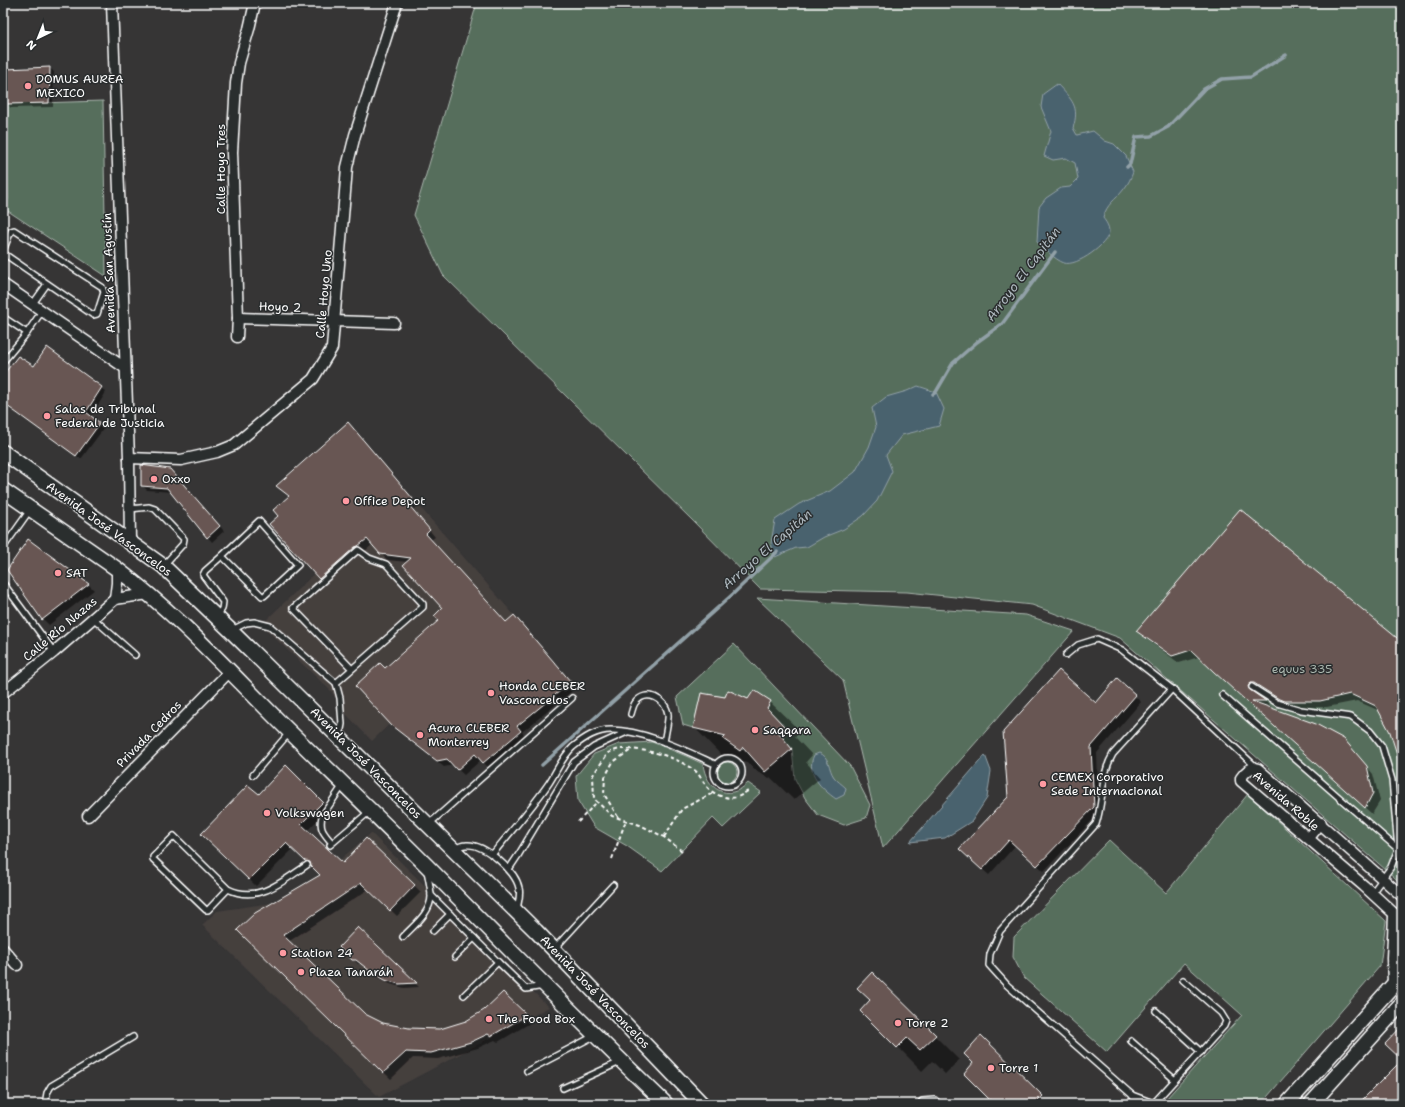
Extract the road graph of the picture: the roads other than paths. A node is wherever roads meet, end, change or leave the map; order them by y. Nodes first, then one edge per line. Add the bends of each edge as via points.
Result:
1 (112, 3) edge
2 (255, 3) edge
3 (397, 3) edge
4 (3, 252) edge
5 (3, 284) edge
6 (47, 284) junction
7 (32, 305) junction
8 (42, 311) junction
9 (3, 317) edge
10 (238, 318) junction
11 (334, 322) junction
12 (394, 323) dead end
13 (27, 333) junction
14 (237, 337) dead end
15 (3, 362) edge
16 (125, 368) junction
17 (3, 452) edge
18 (129, 458) junction
19 (3, 490) edge
20 (30, 509) junction
21 (130, 509) junction
22 (130, 543) junction
23 (3, 548) edge
24 (222, 556) junction
25 (163, 566) junction
26 (117, 569) junction
27 (3, 583) edge
28 (148, 594) junction
29 (115, 599) junction
30 (216, 617) junction
31 (93, 618) junction
32 (230, 630) junction
33 (54, 652) junction
34 (135, 655) dead end
35 (1066, 655) dead end
36 (352, 669) junction
37 (230, 671) junction
38 (336, 683) junction
39 (1252, 687) dead end
40 (1172, 689) junction
41 (3, 693) edge
42 (1222, 695) dead end
43 (572, 698) dead end
44 (630, 714) dead end
45 (290, 732) junction
46 (628, 732) junction
47 (340, 738) junction
48 (664, 742) junction
49 (715, 764) junction
50 (1256, 768) junction
51 (254, 776) dead end
52 (344, 784) junction
53 (370, 811) junction
54 (88, 816) dead end
55 (1321, 823) junction
56 (428, 824) junction
57 (1309, 838) junction
58 (453, 849) junction
59 (1398, 849) junction
60 (492, 855) junction
61 (307, 865) dead end
62 (426, 865) junction
63 (509, 869) junction
64 (1383, 878) junction
65 (613, 885) dead end
66 (228, 889) junction
67 (1372, 893) junction
68 (431, 895) junction
69 (1402, 896) edge
70 (517, 912) junction
71 (450, 914) junction
72 (1399, 919) edge
73 (433, 931) dead end
74 (403, 937) dead end
75 (474, 938) junction
76 (3, 949) edge
77 (554, 949) junction
78 (455, 957) dead end
79 (498, 962) junction
80 (17, 965) dead end
81 (1399, 979) edge
82 (1183, 980) dead end
83 (545, 986) junction
84 (464, 995) dead end
85 (1402, 1004) edge
86 (1156, 1011) dead end
87 (133, 1036) dead end
88 (595, 1036) junction
89 (1131, 1041) dead end
90 (1201, 1052) junction
91 (621, 1062) junction
92 (527, 1071) dead end
93 (1175, 1080) junction
94 (563, 1088) dead end
95 (1132, 1094) junction
96 (1155, 1103) edge
97 (45, 1104) edge
98 (666, 1104) edge
99 (702, 1104) edge
100 (920, 1104) edge
101 (939, 1104) edge
102 (1137, 1104) edge
103 (1287, 1104) edge
104 (1311, 1104) edge

1 - 16 street, Avenida San Agustín
2 - 10 street, Calle Hoyo Tres via 239,63 232,152
3 - 11 street, Calle Hoyo Uno via 347,167
4 - 6 lane
4 - 6 lane via 11,231 14,230 102,287 104,292 97,314 93,315
5 - 7 street
6 - 7 lane
7 - 8 street
8 - 13 lane
8 - 16 street
9 - 13 lane
10 - 11 street, Hoyo 2
10 - 14 street, Calle Hoyo Tres
11 - 12 street, Hoyo 2
11 - 18 street, Calle Hoyo Uno via 332,348 313,379 234,445 217,452 181,460
13 - 15 lane
16 - 18 street, Avenida San Agustín
17 - 22 main road, Avenida José Vasconcelos
18 - 21 street, Avenida San Agustín
19 - 20 main road
20 - 23 lane
20 - 26 main road
21 - 22 street, Avenida San Agustín
21 - 25 lane via 149,507 155,510 184,539 184,543
22 - 25 main road, Avenida José Vasconcelos
24 - 24 lane via 259,521 298,565 263,596
24 - 30 lane via 203,575 223,602 222,609
25 - 30 main road, Avenida José Vasconcelos
26 - 28 main road
26 - 29 street, Calle Río Nazas
27 - 33 lane
28 - 29 street, Calle Río Nazas
28 - 37 main road
29 - 31 street, Calle Río Nazas
30 - 32 main road, Avenida José Vasconcelos
31 - 33 street, Calle Río Nazas
31 - 34 lane
32 - 38 lane via 254,622 270,626
32 - 47 main road, Avenida José Vasconcelos
33 - 41 street, Calle Río Nazas
35 - 40 lane via 1078,645 1097,639 1122,650
36 - 36 lane via 423,607 387,566 359,550 293,608
36 - 38 lane
37 - 45 main road
37 - 54 street, Privada Cedros
38 - 47 lane via 342,724
39 - 59 lane via 1277,703 1302,710 1351,717 1370,731 1382,746 1392,780
40 - 50 lane
40 - 95 lane via 1113,754 1106,768 1098,818 1093,829 1000,932 990,954 989,965 1007,985
42 - 59 lane
43 - 56 lane
44 - 48 lane via 636,702 643,697 652,696 660,700 668,713
45 - 51 lane
45 - 52 main road
46 - 48 lane
46 - 60 lane via 612,730 597,733 572,748 549,783
46 - 63 lane via 594,747 574,762
47 - 56 main road, Avenida José Vasconcelos
48 - 49 lane
49 - 49 lane via 714,778 720,785 729,787 740,780 742,770 737,761 728,758
50 - 55 street, Avenida Roble
50 - 57 street, Avenida Roble via 1248,769 1241,781
52 - 53 main road
52 - 53 lane via 320,822 321,830 330,844
53 - 62 main road
55 - 57 street
55 - 64 street, Avenida Roble
56 - 58 main road, Avenida José Vasconcelos
57 - 67 street, Avenida Roble
58 - 60 lane via 466,845 473,846
58 - 70 main road, Avenida José Vasconcelos
59 - 64 lane via 1391,867
60 - 63 lane
61 - 66 lane via 281,883 256,894 236,893
62 - 68 lane
62 - 83 main road
63 - 70 lane via 520,891
64 - 67 lane
64 - 69 street, Avenida Roble
65 - 77 lane
66 - 66 lane via 174,836 153,857 206,910
67 - 72 street, Avenida Roble
68 - 71 lane
68 - 74 lane via 427,909
70 - 77 main road, Avenida José Vasconcelos
71 - 73 lane
71 - 75 lane
72 - 81 main road via 1394,958
75 - 78 lane
75 - 79 lane
76 - 80 street
77 - 99 main road, Avenida José Vasconcelos
79 - 83 lane via 526,989
79 - 84 lane
81 - 103 main road
82 - 90 lane via 1221,1013 1226,1021
83 - 88 main road
85 - 104 main road
86 - 90 lane
87 - 97 lane via 51,1086
88 - 91 main road
88 - 92 lane
89 - 93 lane
90 - 93 lane
91 - 94 lane
91 - 98 main road
93 - 96 lane
95 - 96 lane
95 - 102 lane
100 - 101 lane via 935,1100

